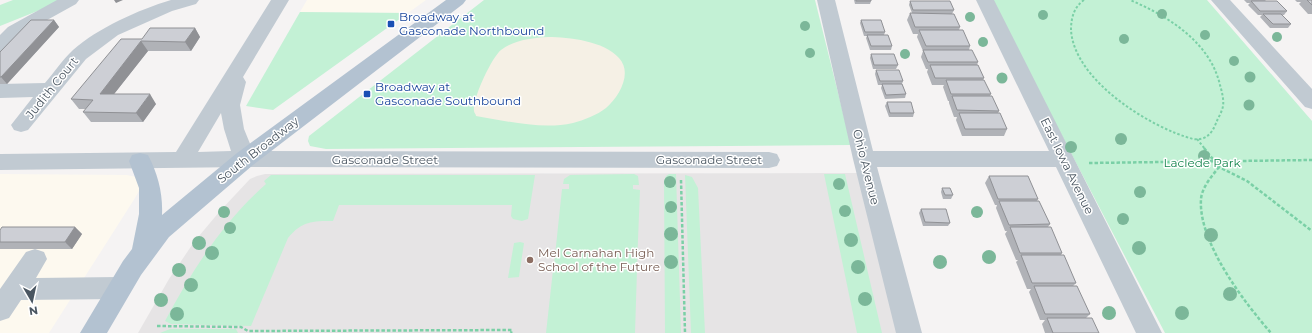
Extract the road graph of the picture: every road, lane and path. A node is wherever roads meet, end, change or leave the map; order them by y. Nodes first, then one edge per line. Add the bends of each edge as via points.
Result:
1 (70, 0) edge
2 (190, 0) edge
3 (280, 0) edge
4 (457, 0) edge
5 (826, 0) edge
6 (985, 0) edge
7 (1084, 0) edge
8 (1130, 0) edge
9 (1220, 0) edge
10 (0, 46) edge
11 (242, 63) junction
12 (50, 90) junction
13 (0, 91) edge
14 (1312, 102) edge
15 (22, 125) dead end
16 (1197, 138) junction
17 (864, 158) junction
18 (1063, 158) junction
19 (245, 159) junction
20 (182, 160) junction
21 (769, 160) dead end
22 (1312, 160) edge
23 (140, 161) junction
24 (1214, 161) junction
25 (0, 162) edge
26 (1084, 163) dead end
27 (1218, 168) junction
28 (680, 175) dead end
29 (1312, 231) edge
30 (144, 251) junction
31 (35, 259) dead end
32 (119, 288) junction
33 (14, 289) junction
34 (0, 310) edge
35 (157, 326) dead end
36 (247, 332) edge
37 (92, 333) edge
38 (511, 333) edge
39 (685, 333) edge
40 (909, 333) edge
41 (1149, 333) edge
42 (1271, 333) edge

1 - 10 street via 14,31
2 - 12 street, Judith Court via 166,7 112,31 79,55
3 - 11 street
4 - 19 main road, South Broadway
5 - 17 street, Ohio Avenue
6 - 18 street, East Iowa Avenue
7 - 16 path via 1073,11 1070,32 1086,68 1122,103 1156,125
8 - 16 path via 1162,16 1190,36 1209,56 1214,66 1222,92 1223,106 1212,133 1201,139
9 - 14 street
11 - 19 street via 230,105 234,129
11 - 20 street
12 - 13 street
12 - 15 street, Judith Court
16 - 24 path
17 - 18 street
17 - 40 street, Ohio Avenue
18 - 41 street, East Iowa Avenue
19 - 20 street, Gasconade Street
19 - 21 street, Gasconade Street
19 - 30 main road, South Broadway via 161,230
20 - 23 street, Gasconade Street
22 - 24 path
23 - 25 street, Gasconade Street
23 - 30 main road via 150,188 151,214
24 - 26 path
24 - 27 path
27 - 29 path via 1247,181
27 - 42 path via 1210,178 1201,198 1203,224 1240,294
28 - 39 path
30 - 32 main road, South Broadway
31 - 33 street
32 - 33 street
32 - 37 main road, South Broadway
33 - 34 street
35 - 36 path via 242,327
36 - 38 path via 512,330

